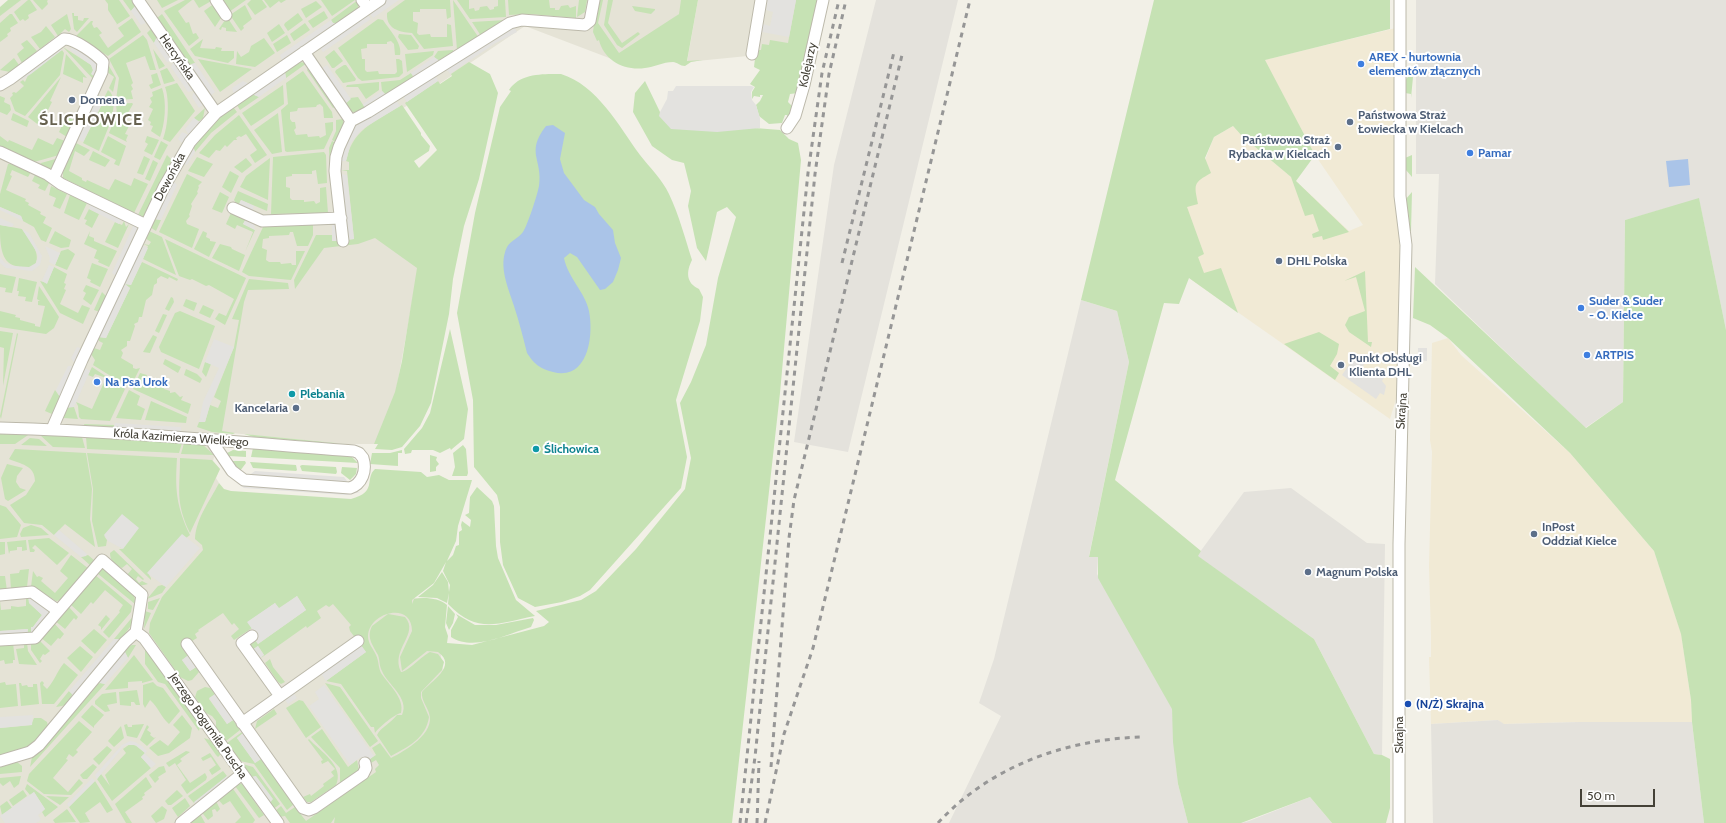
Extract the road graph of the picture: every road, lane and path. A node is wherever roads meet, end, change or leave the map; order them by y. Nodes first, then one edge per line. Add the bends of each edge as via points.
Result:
1 (138, 0) edge
2 (216, 0) edge
3 (380, 0) edge
4 (594, 0) edge
5 (761, 0) edge
6 (823, 0) edge
7 (1400, 0) edge
8 (365, 4) edge
9 (226, 15) dead end
10 (304, 52) junction
11 (752, 54) dead end
12 (0, 85) edge
13 (216, 113) junction
14 (351, 121) junction
15 (787, 128) dead end
16 (0, 152) edge
17 (54, 177) junction
18 (233, 208) dead end
19 (341, 218) junction
20 (146, 225) junction
21 (343, 241) dead end
22 (0, 428) edge
23 (52, 430) junction
24 (211, 440) junction
25 (0, 595) edge
26 (57, 610) junction
27 (136, 632) junction
28 (252, 636) dead end
29 (0, 640) edge
30 (358, 641) dead end
31 (187, 644) dead end
32 (280, 696) junction
33 (242, 723) junction
34 (0, 761) edge
35 (365, 763) dead end
36 (242, 774) junction
37 (181, 823) edge
38 (278, 823) edge
39 (1399, 823) edge

1 - 13 street, Hercyńska
2 - 9 street
3 - 8 street, Dewońska
4 - 14 street via 588,24 522,20 510,23
5 - 11 street
6 - 15 street, Kolejarzy via 804,85 795,116
7 - 39 street, Skrajna via 1400,183 1406,245 1399,536
8 - 10 street, Dewońska
10 - 13 street, Dewońska
10 - 14 street
12 - 17 street via 64,39 98,56 103,62 102,72
13 - 20 street, Dewońska via 200,129 180,157
14 - 19 street via 336,157
16 - 17 street
17 - 20 street via 61,184
18 - 19 street via 262,221
19 - 21 street
20 - 23 street, Dewońska
22 - 23 street, Króla Kazimierza Wielkiego
23 - 24 street, Króla Kazimierza Wielkiego
24 - 24 street, Króla Kazimierza Wielkiego via 232,471 244,480 350,488 359,484 363,476 362,455 354,451
25 - 26 street via 32,592
26 - 27 street via 102,560 142,595
26 - 29 street via 35,638
27 - 34 street via 39,745 30,752
27 - 36 street, Jerzego Bogumiła Puscha via 144,638
28 - 32 street via 242,643
30 - 32 street
31 - 33 street
32 - 33 street
33 - 35 street via 300,805 306,809 317,806 363,774
36 - 37 street
36 - 38 street, Jerzego Bogumiła Puscha

